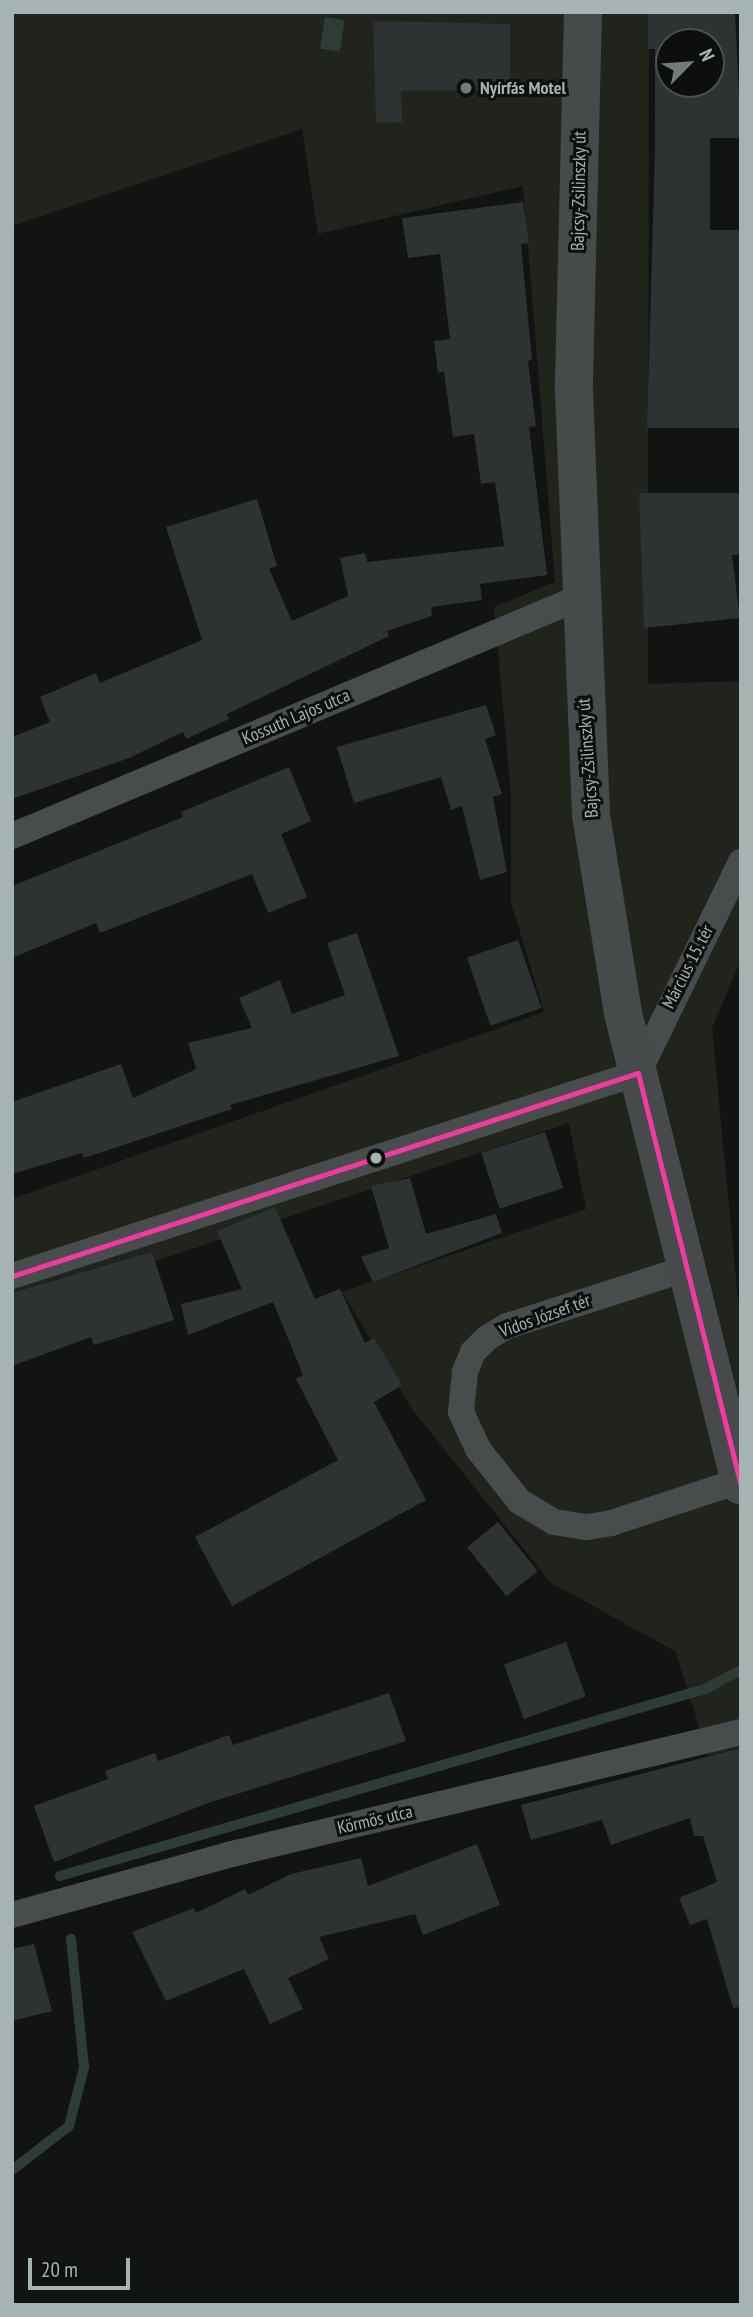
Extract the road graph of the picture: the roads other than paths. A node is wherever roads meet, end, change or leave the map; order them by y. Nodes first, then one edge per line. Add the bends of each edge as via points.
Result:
1 (583, 12) edge
2 (581, 597) junction
3 (12, 836) edge
4 (741, 862) edge
5 (638, 1073) junction
6 (685, 1269) junction
7 (12, 1276) edge
8 (740, 1484) edge
9 (741, 1732) edge
10 (12, 1915) edge

1 - 2 main road, Bajcsy-Zsilinszky út via 575,391
2 - 3 street, Kossuth Lajos utca
2 - 5 main road, Bajcsy-Zsilinszky út via 593,827 615,968
4 - 5 street, Március 15. tér
5 - 6 main road, Bajcsy-Zsilinszky út
5 - 7 street
6 - 8 main road, Bajcsy-Zsilinszky út
6 - 8 street, Vidos József tér via 507,1326 487,1338 473,1352 465,1372 461,1412 478,1449 519,1501 554,1522 587,1527 611,1523
9 - 10 street, Körmös utca via 232,1854

